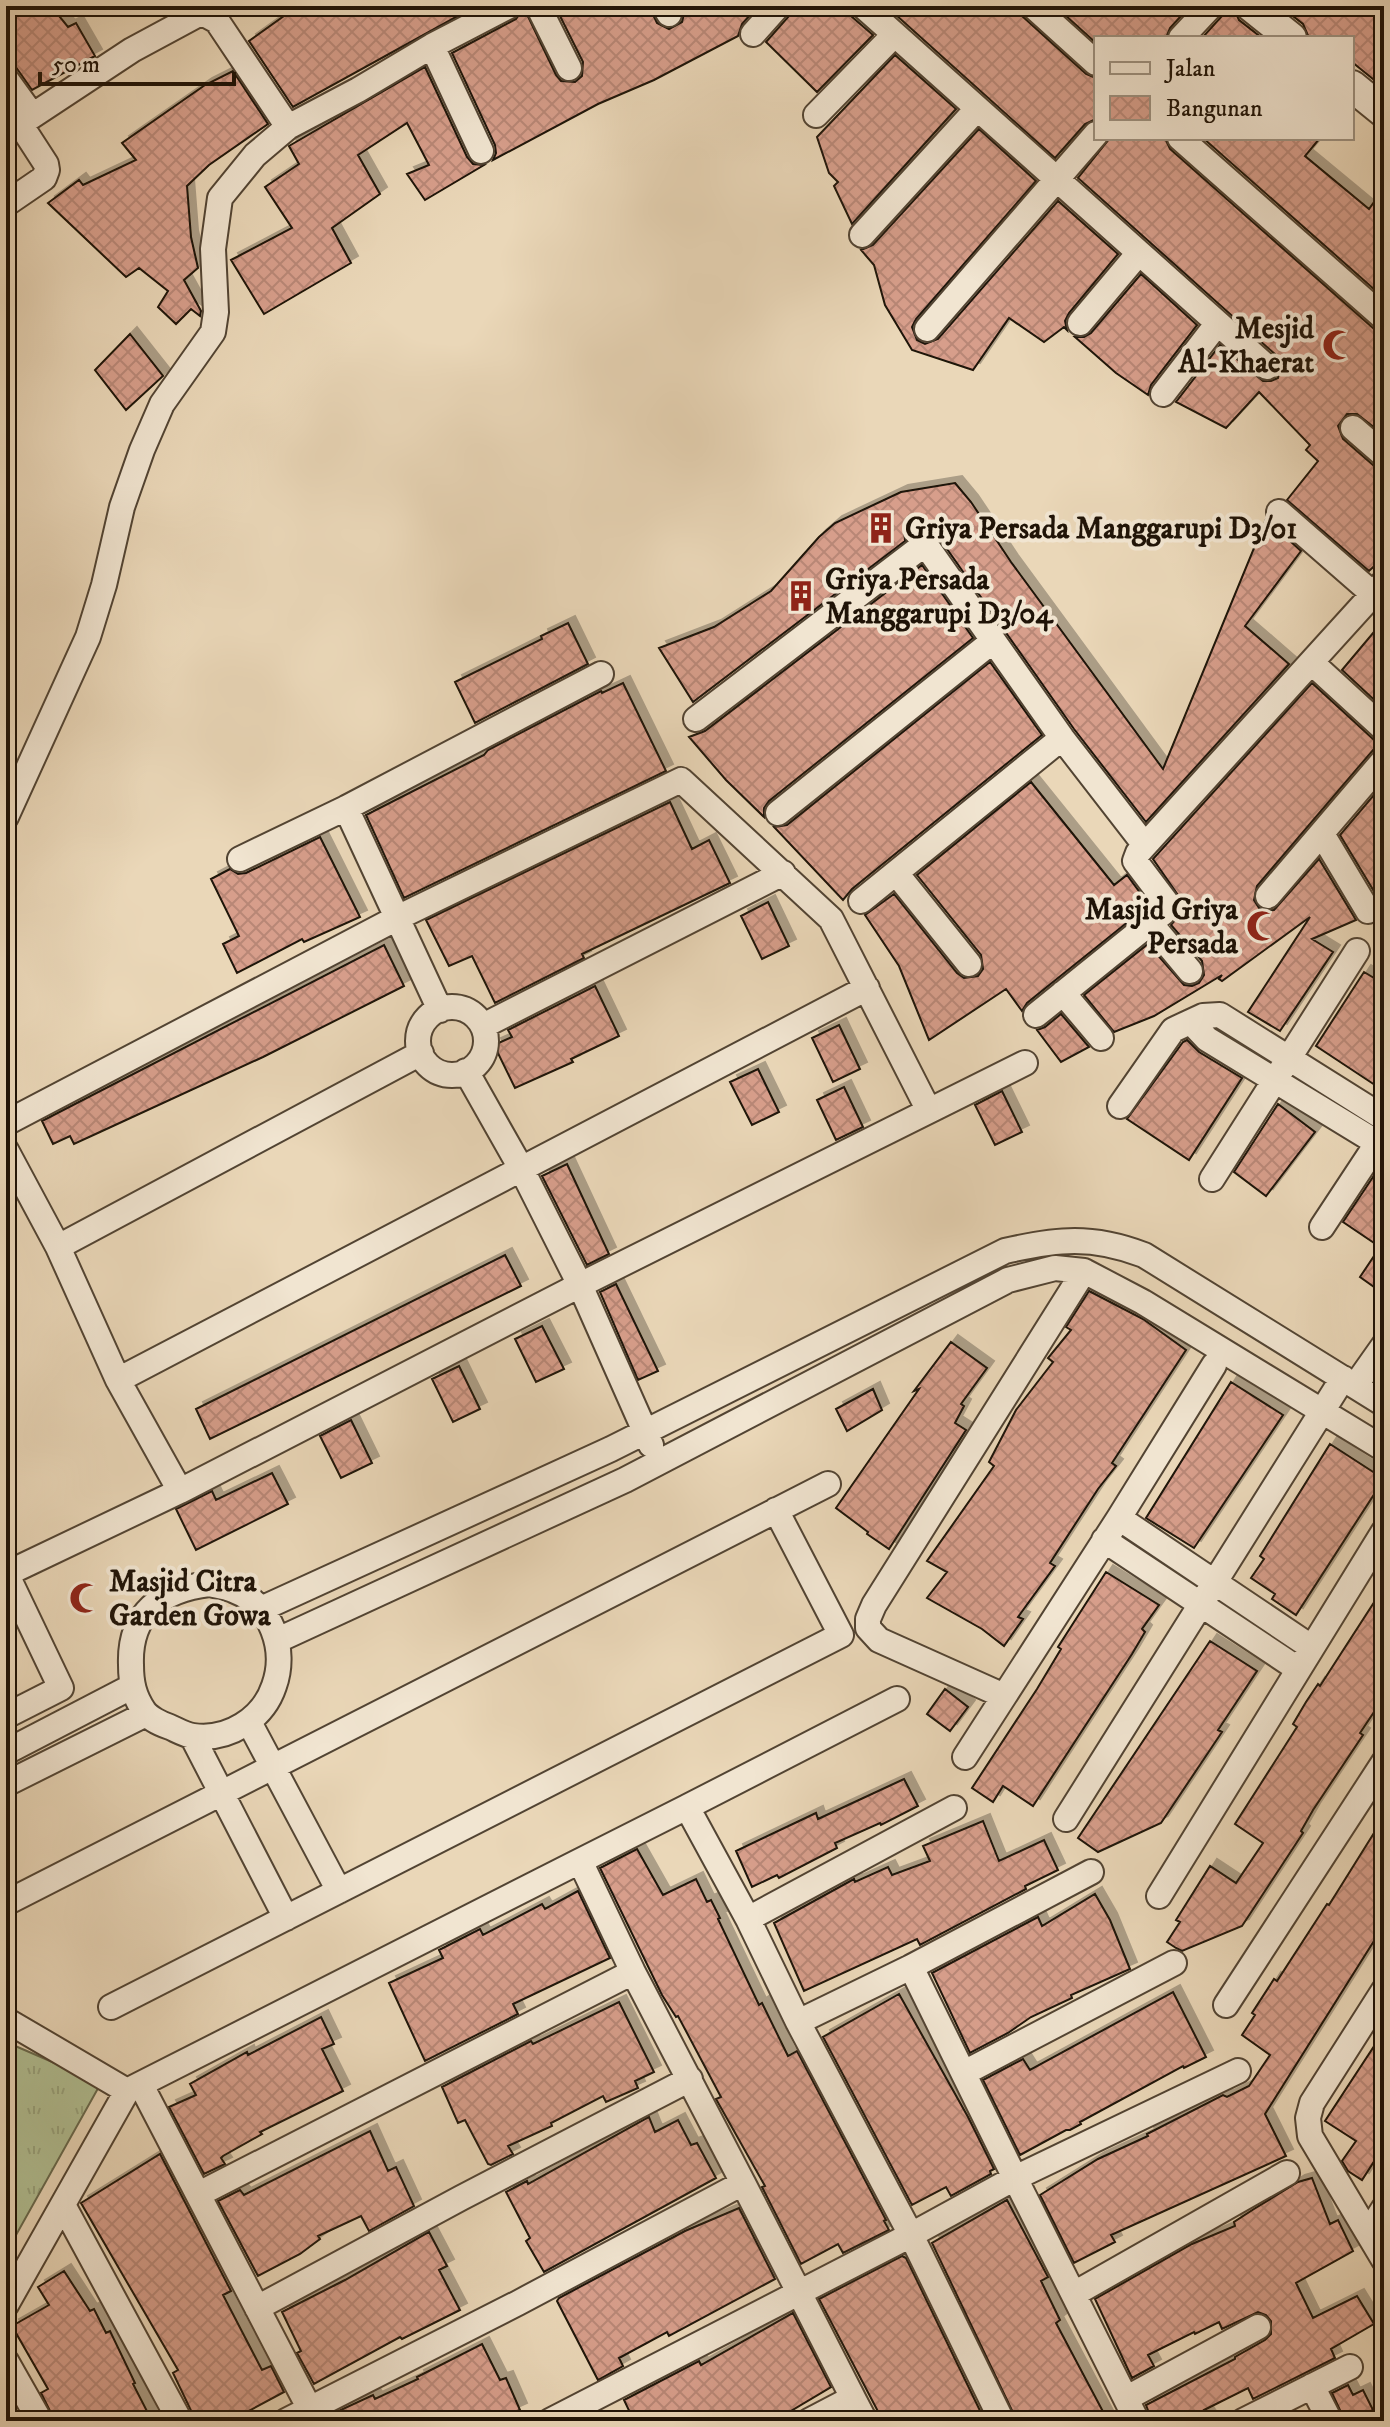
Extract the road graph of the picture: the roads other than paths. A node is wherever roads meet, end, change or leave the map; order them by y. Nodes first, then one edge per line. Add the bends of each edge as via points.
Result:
1 (509, 6) edge
2 (538, 6) edge
3 (778, 6) edge
4 (863, 6) edge
5 (1033, 6) edge
6 (1211, 6) edge
7 (1251, 6) edge
8 (753, 34) dead end
9 (894, 35) junction
10 (1183, 36) edge
11 (1288, 36) edge
12 (432, 46) junction
13 (1094, 61) edge
14 (569, 68) dead end
15 (6, 79) edge
16 (1354, 88) edge
17 (976, 110) junction
18 (1384, 112) edge
19 (32, 115) junction
20 (816, 115) dead end
21 (288, 127) junction
22 (1094, 136) edge
23 (1182, 140) edge
24 (481, 151) dead end
25 (1058, 181) junction
26 (6, 204) edge
27 (862, 235) dead end
28 (1138, 254) junction
29 (1384, 318) edge
30 (1080, 323) dead end
31 (1217, 324) junction
32 (927, 329) dead end
33 (1267, 367) dead end
34 (1163, 394) dead end
35 (1353, 428) dead end
36 (1384, 455) edge
37 (1279, 512) dead end
38 (1379, 588) edge
39 (993, 641) junction
40 (1312, 663) junction
41 (601, 674) dead end
42 (696, 719) dead end
43 (1384, 729) edge
44 (1062, 738) junction
45 (1384, 760) edge
46 (346, 808) junction
47 (778, 813) dead end
48 (6, 817) edge
49 (1322, 834) junction
50 (1144, 844) junction
51 (240, 859) dead end
52 (783, 873) junction
53 (896, 873) junction
54 (1268, 896) dead end
55 (861, 901) dead end
56 (1368, 911) dead end
57 (397, 918) junction
58 (1150, 923) junction
59 (1357, 951) dead end
60 (969, 964) dead end
61 (1190, 971) dead end
62 (867, 988) junction
63 (1063, 993) junction
64 (440, 1010) junction
65 (1036, 1015) dead end
66 (483, 1026) junction
67 (1199, 1031) junction
68 (1101, 1038) dead end
69 (421, 1053) junction
70 (1291, 1058) junction
71 (1025, 1063) dead end
72 (466, 1071) junction
73 (1277, 1080) junction
74 (1120, 1106) dead end
75 (928, 1109) junction
76 (1384, 1118) edge
77 (6, 1123) edge
78 (1382, 1141) edge
79 (6, 1150) edge
80 (522, 1170) junction
81 (1212, 1179) dead end
82 (1322, 1227) dead end
83 (58, 1247) junction
84 (1005, 1251) junction
85 (1084, 1271) junction
86 (1008, 1280) junction
87 (580, 1285) junction
88 (1384, 1345) edge
89 (1214, 1365) dead end
90 (118, 1380) junction
91 (1349, 1382) junction
92 (1384, 1404) edge
93 (1321, 1412) junction
94 (645, 1431) junction
95 (611, 1449) junction
96 (1384, 1449) edge
97 (659, 1462) junction
98 (625, 1480) junction
99 (828, 1484) dead end
100 (180, 1491) junction
101 (776, 1510) junction
102 (1119, 1518) junction
103 (1384, 1531) edge
104 (1104, 1540) junction
105 (6, 1574) edge
106 (1209, 1594) junction
107 (261, 1609) junction
108 (278, 1640) junction
109 (1311, 1647) junction
110 (1298, 1669) junction
111 (131, 1687) junction
112 (1004, 1696) junction
113 (897, 1699) dead end
114 (146, 1714) junction
115 (6, 1716) edge
116 (249, 1722) junction
117 (192, 1736) junction
118 (6, 1752) edge
119 (965, 1757) dead end
120 (1384, 1762) edge
121 (274, 1769) junction
122 (6, 1784) edge
123 (222, 1795) junction
124 (687, 1807) junction
125 (954, 1808) dead end
126 (1066, 1819) dead end
127 (580, 1861) junction
128 (1091, 1872) dead end
129 (339, 1891) junction
130 (1159, 1896) dead end
131 (6, 1903) edge
132 (286, 1918) junction
133 (748, 1919) junction
134 (1174, 1963) dead end
135 (911, 1967) junction
136 (633, 1972) junction
137 (1384, 1990) edge
138 (1226, 2005) dead end
139 (111, 2007) dead end
140 (6, 2020) edge
141 (798, 2022) junction
142 (1238, 2071) dead end
143 (964, 2073) junction
144 (690, 2079) junction
145 (134, 2088) junction
146 (1287, 2173) dead end
147 (1015, 2178) junction
148 (743, 2183) junction
149 (199, 2194) junction
150 (63, 2205) junction
151 (1384, 2208) edge
152 (1368, 2233) junction
153 (911, 2235) junction
154 (1384, 2260) edge
155 (799, 2292) junction
156 (1074, 2294) junction
157 (6, 2305) edge
158 (257, 2308) junction
159 (1258, 2327) dead end
160 (6, 2361) edge
161 (1350, 2367) dead end
162 (1312, 2386) junction
163 (853, 2398) junction
164 (1127, 2398) junction
165 (313, 2415) edge
166 (40, 2421) edge
167 (180, 2421) edge
168 (286, 2421) edge
169 (550, 2421) edge
170 (809, 2421) edge
171 (865, 2421) edge
172 (1002, 2421) edge
173 (1137, 2421) edge
174 (1243, 2421) edge
175 (1330, 2421) edge

1 - 12 street
2 - 14 street
3 - 8 street
4 - 9 street
5 - 13 street
6 - 10 street
7 - 11 street
9 - 17 street
9 - 20 street
12 - 21 street
12 - 24 street
15 - 19 street
16 - 18 street
17 - 25 street
17 - 27 street
19 - 21 street via 132,50 206,15 217,21
19 - 26 street via 23,122 24,130 47,170 44,178
21 - 48 street via 255,155 220,198 213,249 213,332 162,404 142,450 88,637
22 - 25 street
23 - 29 street
25 - 28 street
25 - 32 street
28 - 30 street
28 - 31 street
31 - 33 street
31 - 34 street
35 - 36 street
37 - 38 street
38 - 40 street
39 - 42 street via 921,539
39 - 44 street
39 - 47 street
40 - 43 street
40 - 50 street
41 - 46 street
44 - 50 street
44 - 53 street
45 - 49 street
46 - 51 street
46 - 57 street
49 - 54 street
49 - 56 street
50 - 58 street via 1135,861 1166,902
52 - 57 street via 681,780
52 - 62 street via 831,919
52 - 66 street
53 - 55 street
53 - 60 street
57 - 64 street
57 - 77 street
58 - 61 street
58 - 63 street
59 - 70 street
62 - 75 street
62 - 80 street
63 - 65 street
63 - 68 street
64 - 66 street via 468,1010
64 - 69 street via 420,1030
66 - 72 street via 482,1057
67 - 70 street via 1220,1015
67 - 73 street
67 - 74 street via 1181,1025 1167,1035
69 - 72 street via 435,1070
69 - 83 street
70 - 73 street
70 - 76 street
71 - 75 street
72 - 80 street
73 - 78 street
73 - 81 street
75 - 87 street
78 - 82 street
79 - 83 street
80 - 87 street
80 - 90 street
83 - 90 street
84 - 86 street
84 - 91 street via 1069,1239 1118,1245 1144,1255
84 - 94 street
85 - 86 street via 1055,1268
85 - 93 street
85 - 112 street via 868,1619 868,1628 879,1640
86 - 97 street
87 - 94 street
87 - 100 street
88 - 91 street
89 - 102 street
90 - 100 street
91 - 92 street
91 - 93 street
93 - 96 street
93 - 106 street
94 - 95 street
94 - 97 street
95 - 98 street
95 - 107 street
97 - 98 street
98 - 108 street
99 - 101 street
100 - 105 street
101 - 121 street
101 - 129 street via 841,1635
102 - 104 street
102 - 106 street
103 - 109 street
104 - 106 street
104 - 112 street
105 - 115 street via 61,1688
106 - 109 street
106 - 110 street
106 - 126 street
107 - 108 street
107 - 111 street via 236,1591 209,1584 183,1587 159,1600 140,1620 130,1645
108 - 116 street via 280,1670 270,1699
109 - 110 street
110 - 130 street
111 - 114 street
111 - 118 street
112 - 119 street
113 - 124 street
114 - 117 street
114 - 122 street
116 - 117 street via 222,1734
116 - 121 street
117 - 123 street
120 - 138 street
121 - 123 street
121 - 129 street
123 - 131 street
123 - 132 street
124 - 127 street
124 - 133 street
125 - 133 street
127 - 136 street
127 - 145 street
128 - 135 street
129 - 132 street
132 - 139 street
133 - 141 street
134 - 143 street
135 - 141 street
135 - 143 street
136 - 144 street
136 - 149 street
137 - 152 street via 1312,2103 1308,2118 1310,2136
140 - 145 street
141 - 153 street
142 - 147 street
143 - 147 street
144 - 148 street
144 - 158 street
145 - 149 street
145 - 150 street
146 - 156 street
147 - 153 street
147 - 156 street
148 - 155 street
148 - 165 street
149 - 158 street
150 - 157 street
150 - 167 street
151 - 152 street
152 - 154 street
153 - 155 street
153 - 172 street
155 - 163 street
155 - 169 street
156 - 164 street
158 - 165 street
159 - 164 street
160 - 166 street
161 - 162 street
162 - 174 street
162 - 175 street
163 - 170 street
163 - 171 street
164 - 173 street
165 - 168 street

